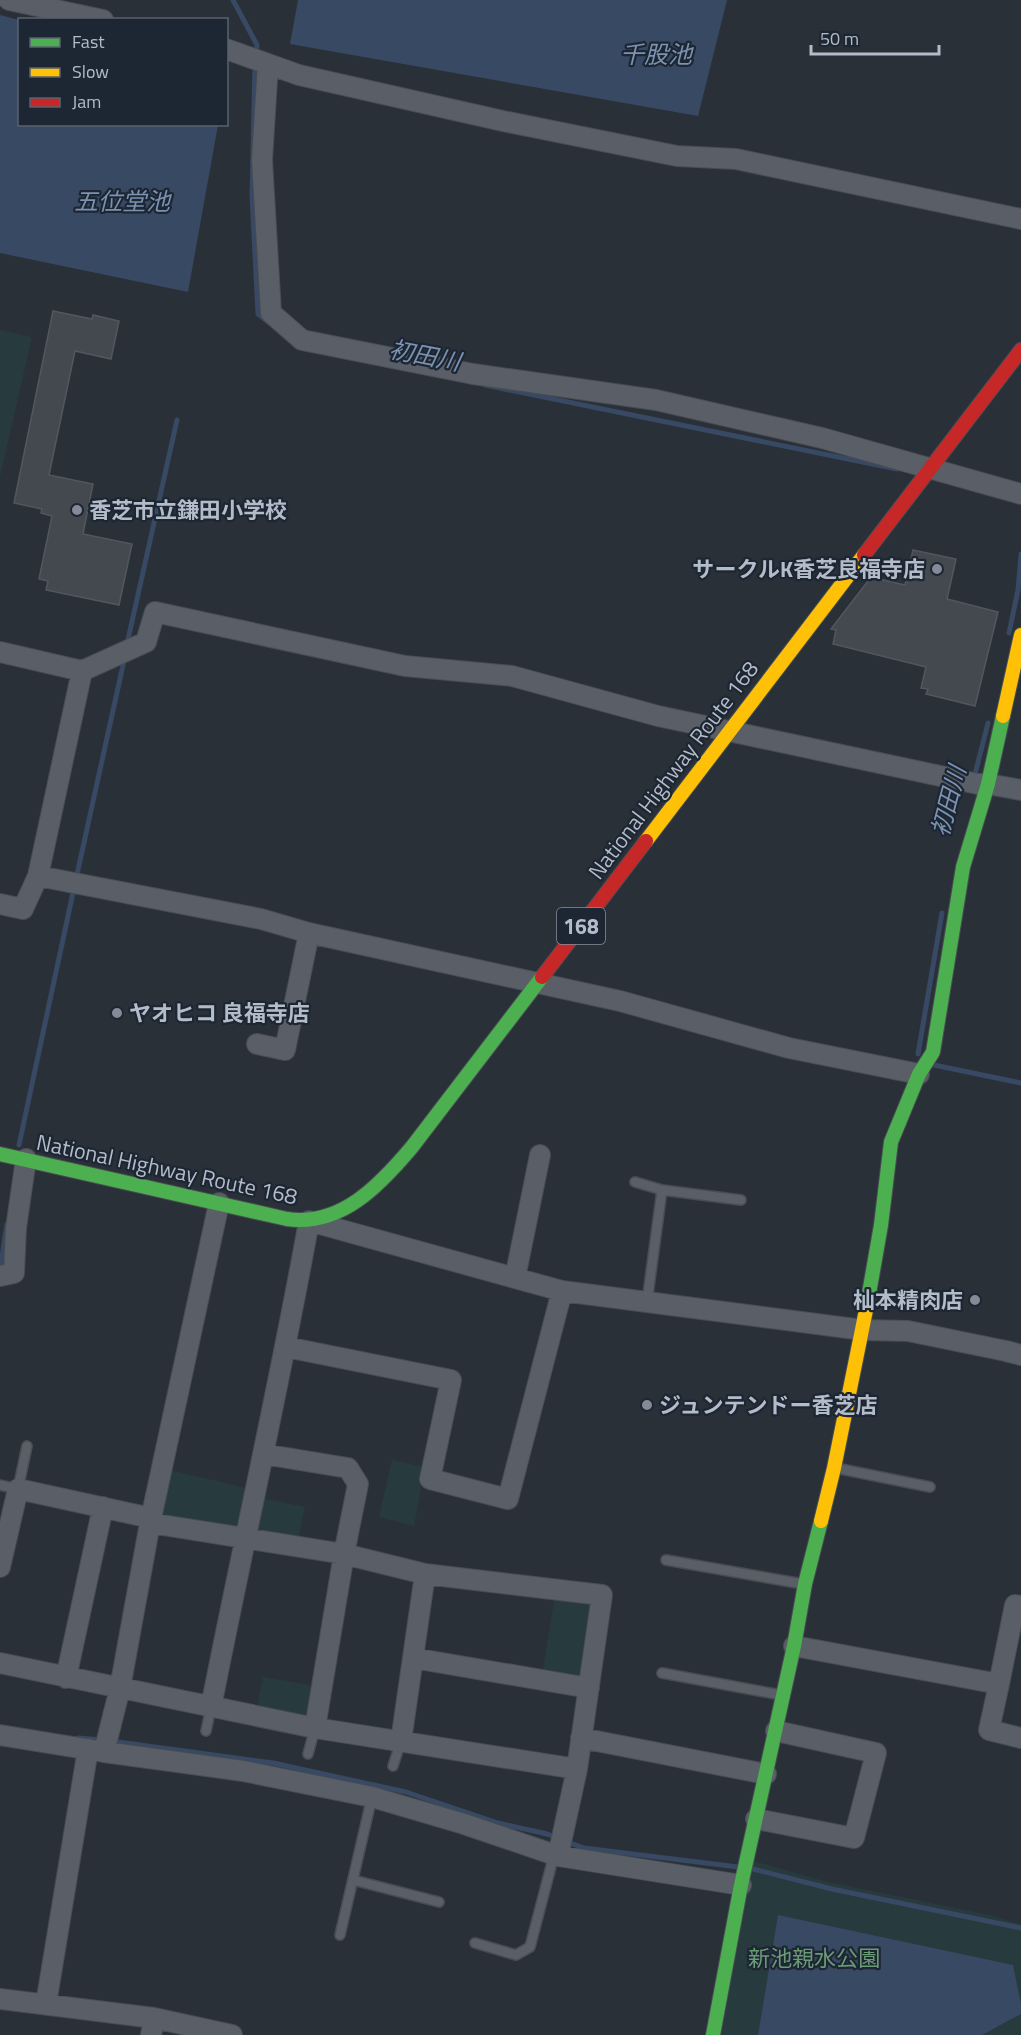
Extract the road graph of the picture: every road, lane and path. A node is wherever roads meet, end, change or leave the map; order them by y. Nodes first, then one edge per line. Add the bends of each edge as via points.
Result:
1 (9, 0) edge
2 (94, 18) edge
3 (228, 50) edge
4 (260, 61) junction
5 (1021, 219) edge
6 (1021, 350) edge
7 (929, 469) junction
8 (1021, 494) edge
9 (1021, 635) edge
10 (0, 652) edge
11 (82, 671) junction
12 (731, 730) junction
13 (978, 783) junction
14 (1021, 790) edge
15 (38, 876) junction
16 (0, 904) edge
17 (309, 933) junction
18 (537, 983) junction
19 (257, 1044) dead end
20 (919, 1074) junction
21 (0, 1154) edge
22 (540, 1155) dead end
23 (26, 1159) junction
24 (635, 1182) dead end
25 (662, 1190) junction
26 (741, 1200) dead end
27 (219, 1203) junction
28 (309, 1221) junction
29 (3, 1276) edge
30 (514, 1278) junction
31 (562, 1291) junction
32 (647, 1302) junction
33 (863, 1330) junction
34 (286, 1347) junction
35 (1021, 1355) edge
36 (27, 1446) dead end
37 (263, 1454) junction
38 (834, 1467) junction
39 (9, 1487) edge
40 (930, 1487) dead end
41 (103, 1507) junction
42 (151, 1520) junction
43 (244, 1538) junction
44 (344, 1554) junction
45 (666, 1560) dead end
46 (0, 1567) edge
47 (425, 1574) junction
48 (805, 1584) junction
49 (1021, 1606) edge
50 (794, 1646) junction
51 (413, 1658) junction
52 (0, 1663) edge
53 (662, 1673) dead end
54 (66, 1678) junction
55 (999, 1684) junction
56 (120, 1688) junction
57 (589, 1688) junction
58 (783, 1695) junction
59 (211, 1707) junction
60 (315, 1728) junction
61 (206, 1731) dead end
62 (776, 1731) junction
63 (0, 1735) edge
64 (581, 1738) junction
65 (1021, 1738) edge
66 (401, 1741) junction
67 (96, 1751) junction
68 (308, 1754) dead end
69 (393, 1766) dead end
70 (577, 1768) junction
71 (766, 1774) junction
72 (372, 1797) junction
73 (756, 1819) junction
74 (556, 1856) junction
75 (353, 1880) junction
76 (741, 1885) junction
77 (439, 1902) dead end
78 (340, 1935) dead end
79 (475, 1943) dead end
80 (0, 1999) edge
81 (46, 2004) junction
82 (153, 2027) edge
83 (232, 2035) edge
84 (713, 2035) edge

1 - 2 street
3 - 4 street
4 - 5 street via 299,75 514,124 677,156 736,159
4 - 7 street via 271,313 302,340 473,374 656,400 822,438
6 - 7 main road, National Highway Route 168 / 168
7 - 8 street
7 - 12 main road, National Highway Route 168 / 168
9 - 13 main road
10 - 11 street
11 - 12 street via 146,642 154,612 405,666 512,676 658,716
11 - 15 street
12 - 13 street
12 - 18 main road, National Highway Route 168 / 168
13 - 14 street
13 - 20 main road via 933,1052
15 - 16 street via 23,909
15 - 17 street via 261,919
17 - 18 street
17 - 19 street via 285,1050
18 - 20 street via 620,1001 789,1048
18 - 28 main road, National Highway Route 168 / 168 via 385,1179 346,1209
20 - 33 main road via 891,1142
21 - 23 main road, National Highway Route 168 / 168
22 - 30 street
23 - 27 main road, National Highway Route 168 / 168
23 - 29 street via 14,1273
24 - 25 lane
25 - 26 lane
25 - 32 lane
27 - 28 main road, National Highway Route 168 / 168
27 - 42 street
28 - 30 street
28 - 34 street
30 - 31 street
31 - 32 street
31 - 34 street via 508,1499 430,1479 451,1380
32 - 33 street
33 - 35 street via 908,1331
33 - 38 main road
34 - 37 street
36 - 39 lane
37 - 43 street
37 - 44 street via 348,1468 358,1484
38 - 40 lane
38 - 48 main road
39 - 41 street
39 - 46 street
41 - 42 street
41 - 54 street
42 - 43 street
42 - 56 street
43 - 44 street
43 - 59 street
44 - 47 street
44 - 60 street
45 - 48 lane
47 - 51 street
47 - 57 street via 602,1595
48 - 50 main road
49 - 55 street via 1015,1605
50 - 55 street
50 - 58 main road
51 - 57 street
51 - 66 street
52 - 54 street
53 - 58 lane
54 - 56 street
55 - 65 street via 989,1730
56 - 59 street
56 - 67 street
57 - 64 street
58 - 62 main road
59 - 60 street
59 - 61 lane
60 - 66 street
60 - 68 lane
62 - 71 main road
62 - 73 street via 876,1753 854,1838
63 - 67 street
64 - 70 street
64 - 71 street
66 - 69 lane
66 - 70 street
67 - 72 street via 243,1771
67 - 81 street
70 - 74 street
71 - 73 main road
72 - 74 street
72 - 75 lane
73 - 76 main road
74 - 76 street
74 - 79 lane via 531,1947 516,1955
75 - 77 lane
75 - 78 lane
76 - 84 main road
80 - 81 street
81 - 82 street
82 - 83 street

